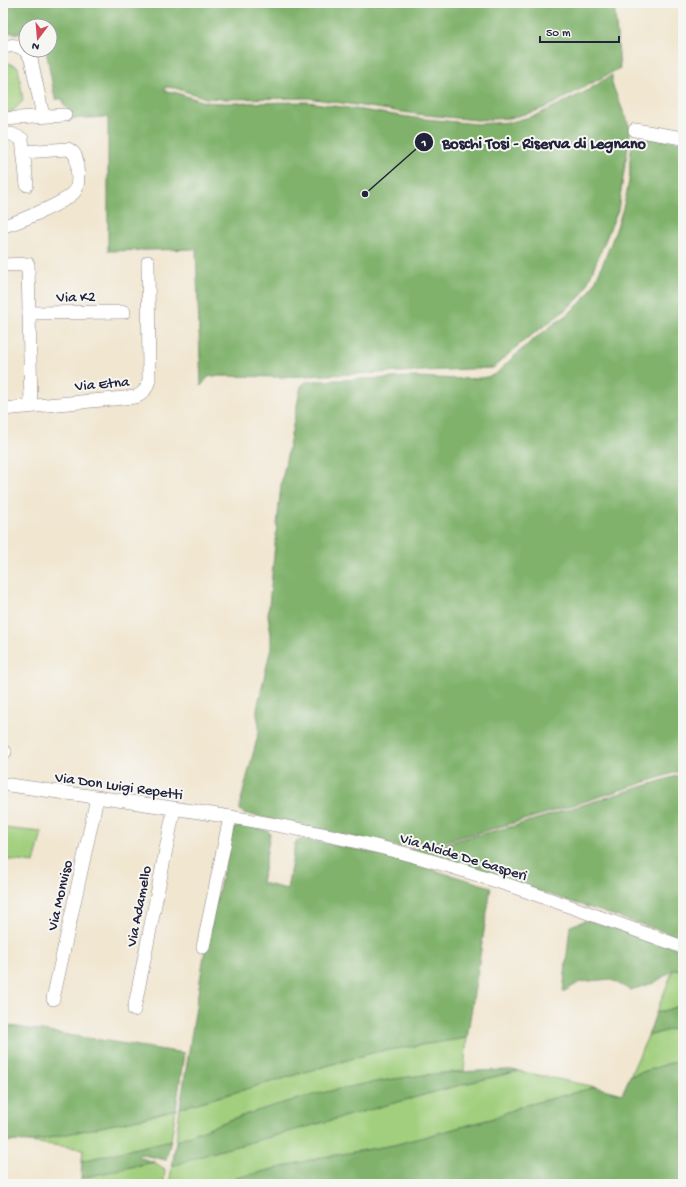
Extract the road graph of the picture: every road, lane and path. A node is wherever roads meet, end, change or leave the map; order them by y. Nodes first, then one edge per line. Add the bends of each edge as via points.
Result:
1 (3, 48) edge
2 (65, 115) dead end
3 (43, 116) junction
4 (3, 119) edge
5 (635, 130) dead end
6 (3, 134) edge
7 (683, 138) edge
8 (24, 152) junction
9 (27, 185) dead end
10 (3, 226) edge
11 (148, 262) dead end
12 (3, 265) edge
13 (124, 312) dead end
14 (29, 313) junction
15 (31, 406) junction
16 (3, 409) edge
17 (3, 784) edge
18 (98, 798) junction
19 (174, 809) junction
20 (230, 817) junction
21 (203, 947) dead end
22 (683, 947) edge
23 (53, 999) dead end
24 (134, 1010) dead end

1 - 3 street via 17,46 28,52
2 - 3 street
3 - 4 street
5 - 7 street
6 - 8 street via 11,134 22,139
8 - 9 street
8 - 10 street via 68,149 73,151 77,158 78,186 70,196 17,222
11 - 15 street, Via Etna via 149,380 146,389 136,397
12 - 14 street via 28,264
13 - 14 street, Via K2
14 - 15 street
15 - 16 street, Via Etna
17 - 18 street, Via Don Luigi Repetti
18 - 19 street, Via Don Luigi Repetti
18 - 23 street, Via Monviso
19 - 20 street, Via Don Luigi Repetti
19 - 24 street, Via Adamello
20 - 21 street
20 - 22 street, Via Alcide De Gasperi via 407,854 484,877

